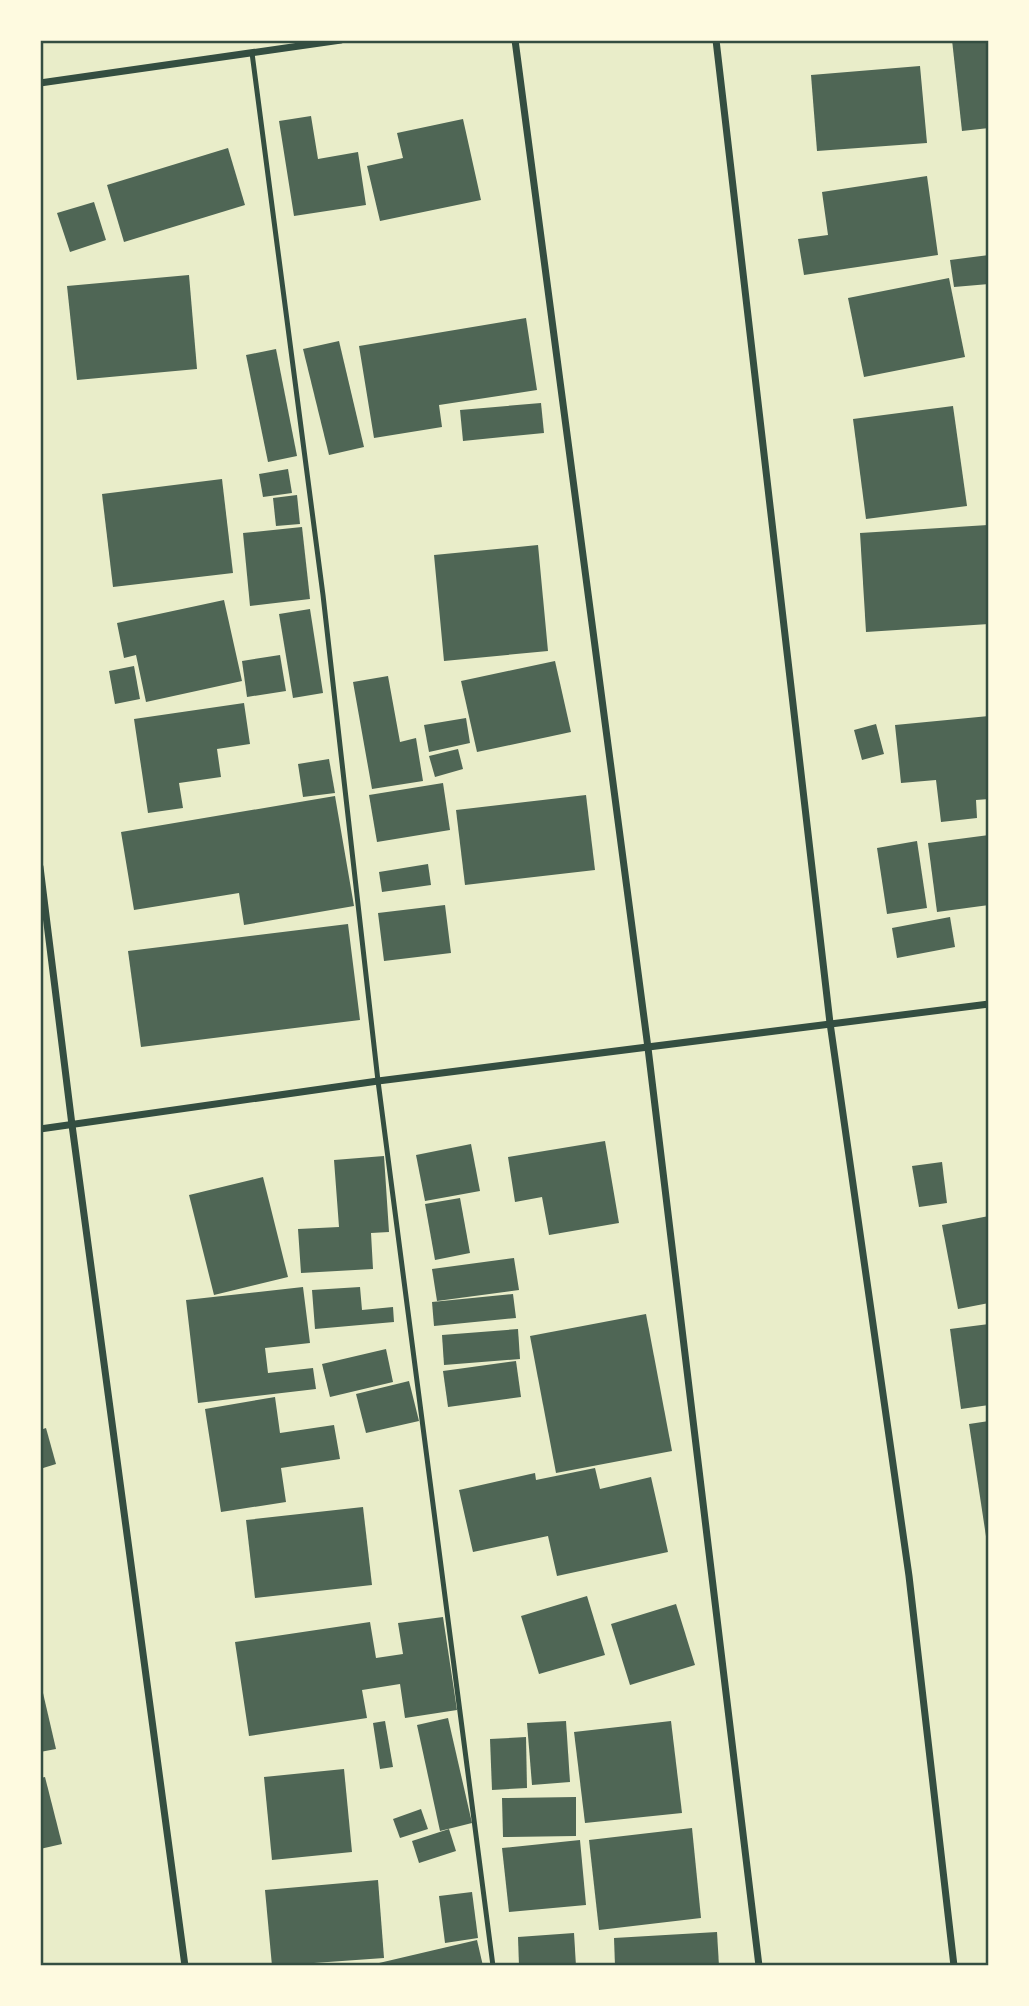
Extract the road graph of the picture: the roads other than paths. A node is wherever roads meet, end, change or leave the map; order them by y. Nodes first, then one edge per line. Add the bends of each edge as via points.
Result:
1 (341, 40) edge
2 (515, 40) edge
3 (716, 40) edge
4 (252, 53) junction
5 (40, 83) edge
6 (40, 867) edge
7 (989, 1004) edge
8 (830, 1023) junction
9 (648, 1048) junction
10 (378, 1081) junction
11 (72, 1125) junction
12 (40, 1129) edge
13 (185, 1966) edge
14 (493, 1966) edge
15 (759, 1966) edge
16 (954, 1966) edge

1 - 4 street
2 - 9 street
3 - 8 street
4 - 5 street
4 - 10 lane via 323,595
6 - 11 street
7 - 8 street
8 - 9 street
8 - 16 street via 909,1576
9 - 10 street
9 - 15 street
10 - 11 street
10 - 14 lane
11 - 12 street
11 - 13 street

